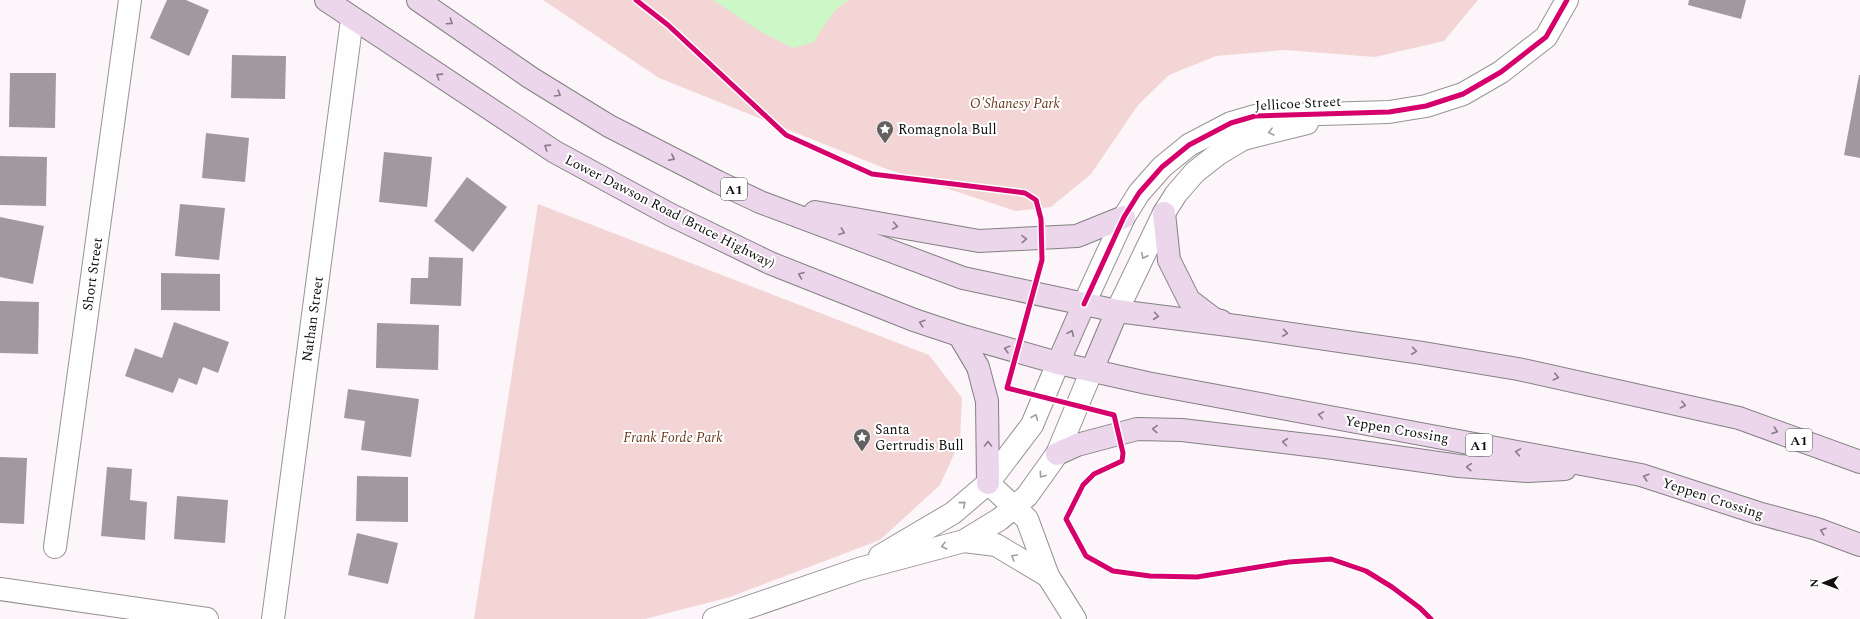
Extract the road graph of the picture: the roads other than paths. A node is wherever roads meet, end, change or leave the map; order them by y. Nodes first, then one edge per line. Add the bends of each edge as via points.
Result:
1 (130, 0) edge
2 (326, 0) edge
3 (418, 0) edge
4 (1567, 0) edge
5 (352, 19) junction
6 (1349, 112) junction
7 (760, 202) junction
8 (1164, 213) junction
9 (1124, 217) junction
10 (1084, 304) junction
11 (1117, 311) junction
12 (1236, 326) junction
13 (959, 335) junction
14 (1058, 363) junction
15 (1092, 370) junction
16 (1057, 454) junction
17 (1860, 462) edge
18 (1606, 468) junction
19 (988, 483) junction
20 (1014, 507) junction
21 (964, 540) junction
22 (1860, 545) edge
23 (55, 547) dead end
24 (859, 569) junction
25 (1048, 576) junction
26 (0, 589) edge
27 (207, 619) edge
28 (273, 619) edge
29 (714, 619) edge
30 (1075, 619) edge

1 - 23 street, Short Street
2 - 5 highway, Lower Dawson Road (Bruce Highway) / A1
3 -> 7 highway, A1 via 531,78 609,126
4 - 6 street, Jellicoe Street via 1546,37 1501,72 1463,94 1426,106 1389,112
13 -> 5 highway, Lower Dawson Road (Bruce Highway) / A1 via 914,320 770,263 671,215 555,152
5 - 28 street, Nathan Street
6 -> 8 street, Jellicoe Street via 1243,139 1195,172
6 - 9 street, Jellicoe Street via 1255,116 1230,123 1189,145 1162,167 1145,184
7 -> 9 highway via 979,240 1076,236
7 -> 10 highway, A1 via 963,278
8 -> 11 street, Jellicoe Street
8 - 12 highway via 1169,260 1189,300 1214,319
9 - 10 street, Jellicoe Street
10 - 11 highway, A1
14 -> 10 highway
11 -> 12 highway, A1
11 - 15 highway
12 -> 17 highway, A1 via 1518,368 1739,418
14 -> 13 highway, Lower Dawson Road (Bruce Highway) / A1
19 -> 13 highway via 987,401 978,367
14 - 15 highway, Lower Dawson Road (Bruce Highway) / A1
19 -> 14 street via 1032,425
15 - 16 street
18 -> 15 highway, Yeppen Crossing / A1 via 1160,386
18 -> 16 highway via 1528,471 1459,466 1182,430 1137,429 1077,445
16 -> 20 street via 1027,496
22 -> 18 highway, Yeppen Crossing / A1 via 1817,529 1758,513 1641,475
19 - 20 street
24 -> 19 street via 953,512
20 - 21 street via 1000,520
20 - 25 street via 1027,519
21 -> 24 street
25 -> 21 street via 996,545
24 - 29 street
25 - 30 street
26 - 27 street

